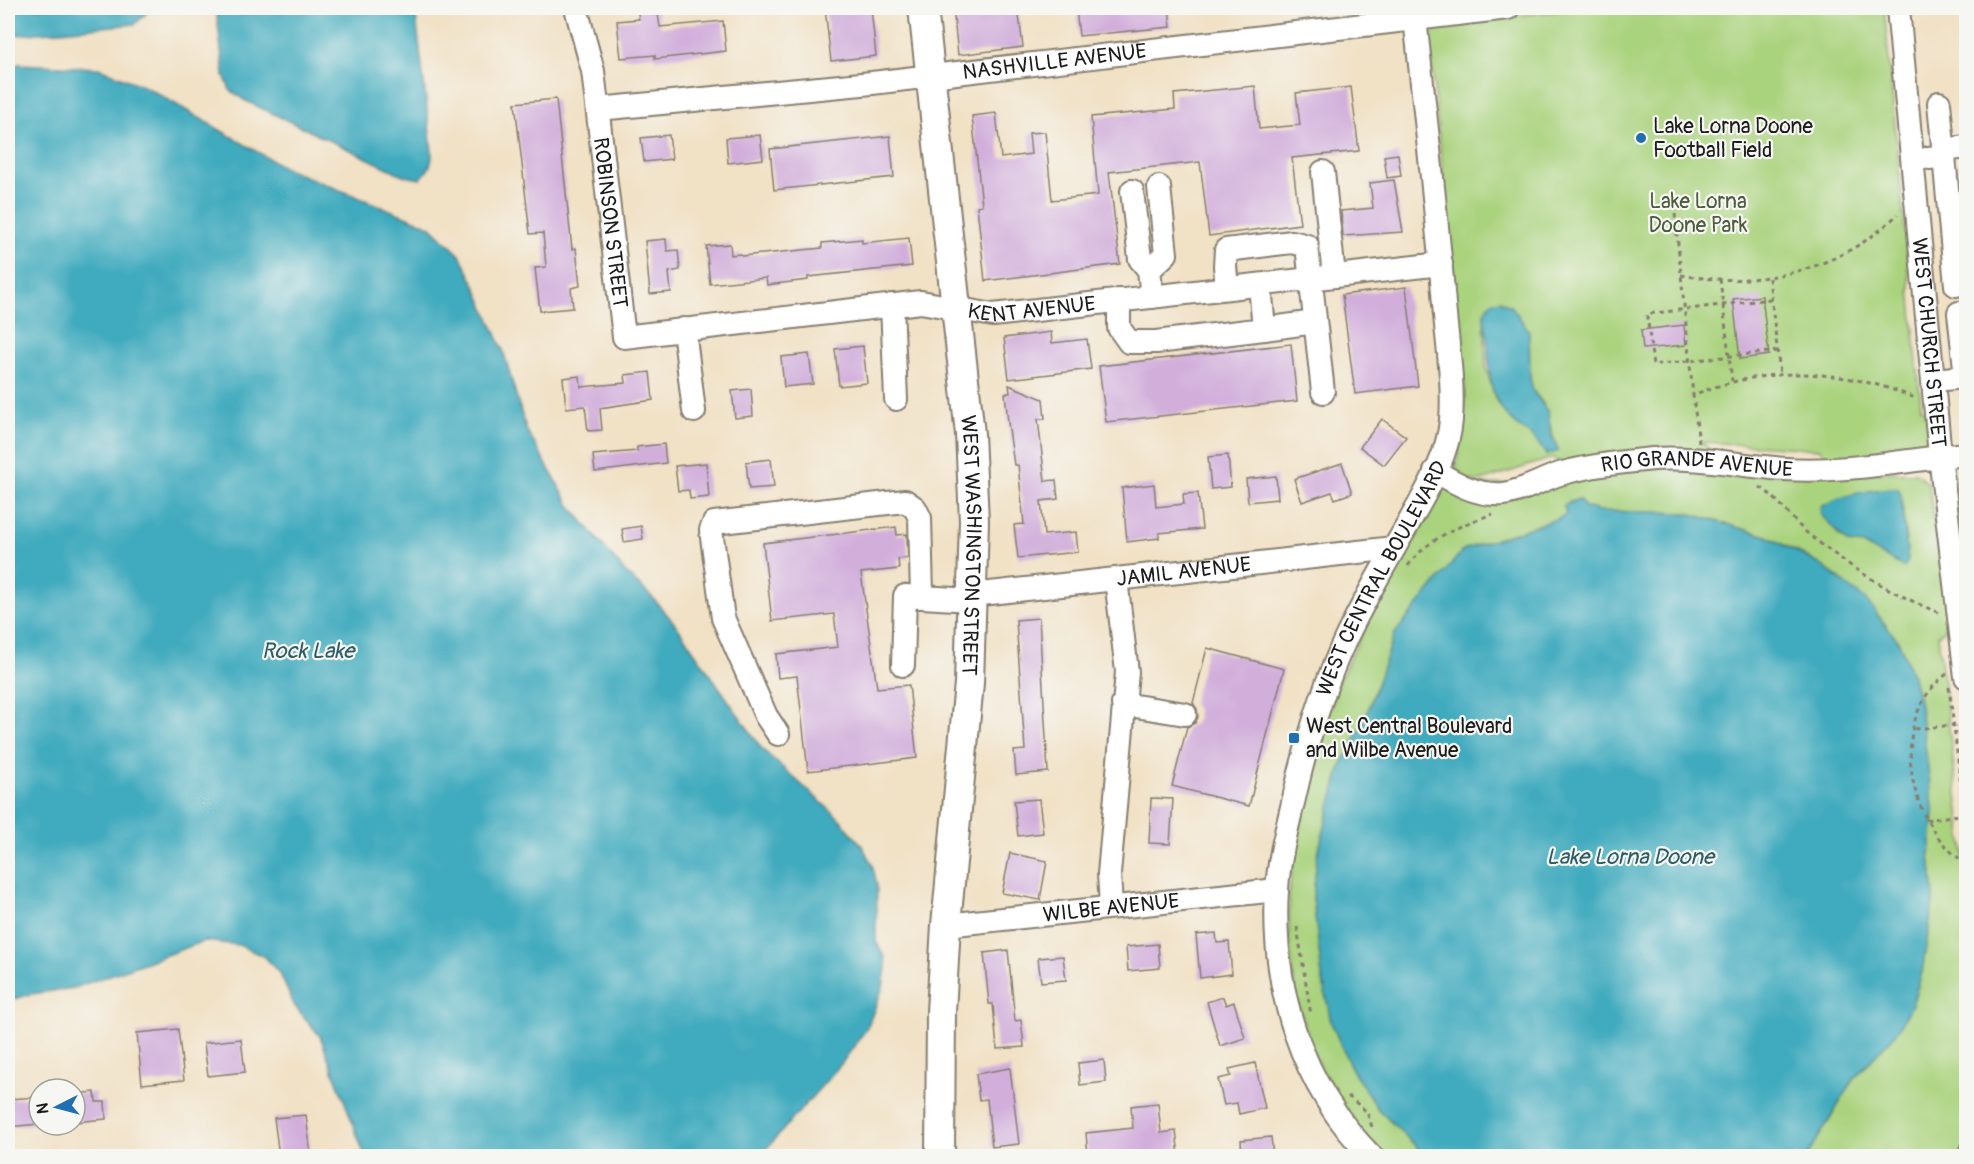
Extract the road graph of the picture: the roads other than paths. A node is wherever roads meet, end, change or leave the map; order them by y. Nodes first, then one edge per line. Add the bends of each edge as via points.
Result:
1 (576, 8) edge
2 (923, 8) edge
3 (1508, 8) edge
4 (1898, 8) edge
5 (1414, 13) edge
6 (931, 76) junction
7 (1939, 103) dead end
8 (598, 109) junction
9 (1966, 147) edge
10 (1944, 153) junction
11 (1912, 160) junction
12 (1323, 172) dead end
13 (1159, 187) dead end
14 (1132, 191) dead end
15 (1958, 211) edge
16 (1441, 264) junction
17 (1149, 270) junction
18 (1334, 276) junction
19 (1310, 279) junction
20 (1260, 285) junction
21 (1956, 285) dead end
22 (1227, 288) junction
23 (1152, 297) junction
24 (1119, 300) junction
25 (892, 305) junction
26 (957, 308) junction
27 (1959, 313) dead end
28 (1315, 322) junction
29 (684, 329) junction
30 (1264, 329) junction
31 (624, 337) joint
32 (1933, 380) junction
33 (1323, 392) dead end
34 (896, 399) dead end
35 (694, 411) dead end
36 (1966, 454) edge
37 (1940, 456) junction
38 (1435, 471) junction
39 (1395, 548) junction
40 (1116, 579) junction
41 (922, 596) junction
42 (972, 598) junction
43 (903, 665) dead end
44 (1957, 675) edge
45 (1124, 704) junction
46 (1185, 714) dead end
47 (778, 734) dead end
48 (1277, 890) junction
49 (1111, 906) junction
50 (946, 925) junction
51 (940, 1156) edge
52 (1371, 1156) edge

1 - 8 street, ROBINSON STREET via 593,71
2 - 6 main road, WEST WASHINGTON STREET
3 - 5 street, NASHVILLE AVENUE
4 - 11 street, WEST CHURCH STREET
5 - 6 street, NASHVILLE AVENUE
5 - 16 street, WEST CENTRAL BOULEVARD
6 - 8 street, NASHVILLE AVENUE
6 - 26 main road, WEST WASHINGTON STREET
7 - 10 street
8 - 31 street, ROBINSON STREET
9 - 10 street
10 - 11 street
10 - 15 street
11 - 32 street, WEST CHURCH STREET
12 - 18 street
13 - 17 street via 1166,254
14 - 17 street via 1140,259
15 - 21 street
16 - 18 street, KENT AVENUE
16 - 38 street, WEST CENTRAL BOULEVARD via 1451,420
17 - 23 street
18 - 19 street, KENT AVENUE
19 - 20 street, KENT AVENUE
19 - 22 street via 1307,246 1292,242 1226,250
19 - 28 street
20 - 22 street, KENT AVENUE
20 - 30 street
22 - 23 street, KENT AVENUE
23 - 24 street, KENT AVENUE
24 - 26 street, KENT AVENUE via 993,315
24 - 30 street via 1119,328 1129,342
25 - 26 street, KENT AVENUE via 921,302
25 - 29 street, KENT AVENUE
25 - 34 street
26 - 42 main road, WEST WASHINGTON STREET via 970,434
27 - 32 street via 1966,377
28 - 30 street
28 - 33 street
29 - 31 street, KENT AVENUE
29 - 35 street
32 - 37 street, WEST CHURCH STREET
36 - 37 street, RIO GRANDE AVENUE
37 - 38 street, RIO GRANDE AVENUE via 1862,469 1786,469 1657,459 1563,473 1505,494 1479,494
37 - 44 street, WEST CHURCH STREET
38 - 39 street, WEST CENTRAL BOULEVARD
39 - 40 street, JAMIL AVENUE
39 - 48 street, WEST CENTRAL BOULEVARD via 1346,639 1314,721 1281,855
40 - 42 street, JAMIL AVENUE
40 - 45 street via 1127,672
41 - 42 street, JAMIL AVENUE
41 - 43 street via 905,596
41 - 47 street via 920,518 905,501 714,523 711,530 723,618 766,716
42 - 50 main road, WEST WASHINGTON STREET via 969,683
45 - 46 street
45 - 49 street via 1109,874
48 - 49 street, WILBE AVENUE
48 - 52 street, WEST CENTRAL BOULEVARD via 1277,941 1283,989 1296,1041 1321,1095 1352,1138
49 - 50 street, WILBE AVENUE
50 - 51 main road, WEST WASHINGTON STREET

